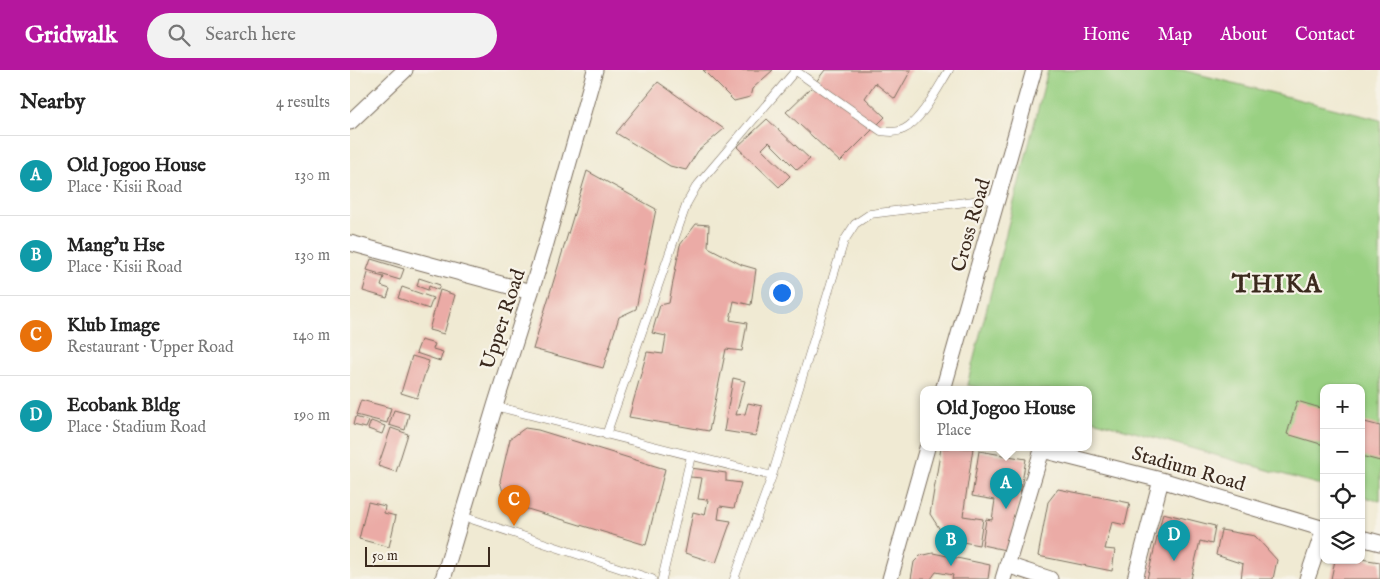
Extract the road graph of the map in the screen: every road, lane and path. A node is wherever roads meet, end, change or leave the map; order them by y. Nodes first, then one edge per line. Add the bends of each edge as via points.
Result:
1 (405, 70) edge
2 (595, 70) edge
3 (796, 70) edge
4 (949, 70) edge
5 (1034, 70) edge
6 (350, 122) edge
7 (998, 198) junction
8 (350, 243) edge
9 (531, 292) junction
10 (945, 386) edge
11 (495, 406) junction
12 (606, 435) junction
13 (926, 451) edge
14 (1042, 451) edge
15 (1046, 451) edge
16 (690, 456) junction
17 (772, 476) junction
18 (1160, 480) junction
19 (462, 516) junction
20 (1320, 528) edge
21 (1365, 539) edge
22 (1320, 541) edge
23 (1380, 543) edge
24 (1005, 572) edge
25 (443, 579) edge
26 (652, 579) edge
27 (662, 579) edge
28 (734, 579) edge
29 (890, 579) edge
30 (1050, 579) edge
31 (1135, 579) edge
32 (1307, 579) edge

1 - 6 street
2 - 9 street, Upper Road
3 - 4 lane via 881,131 894,133 906,128 922,112
3 - 12 lane via 696,186 687,203
5 - 7 street, Cross Road
7 - 10 street, Cross Road
7 - 17 lane via 870,214 855,224 844,241
8 - 9 street
9 - 11 street, Upper Road
11 - 12 lane
11 - 19 street, Upper Road
12 - 16 lane
13 - 29 street
14 - 24 street, Stadium Road
15 - 18 street, Stadium Road
16 - 17 lane
16 - 27 lane
17 - 28 lane
18 - 20 street, Stadium Road
18 - 31 street
19 - 25 street, Upper Road
19 - 26 lane
21 - 23 street
22 - 32 street
24 - 30 street

